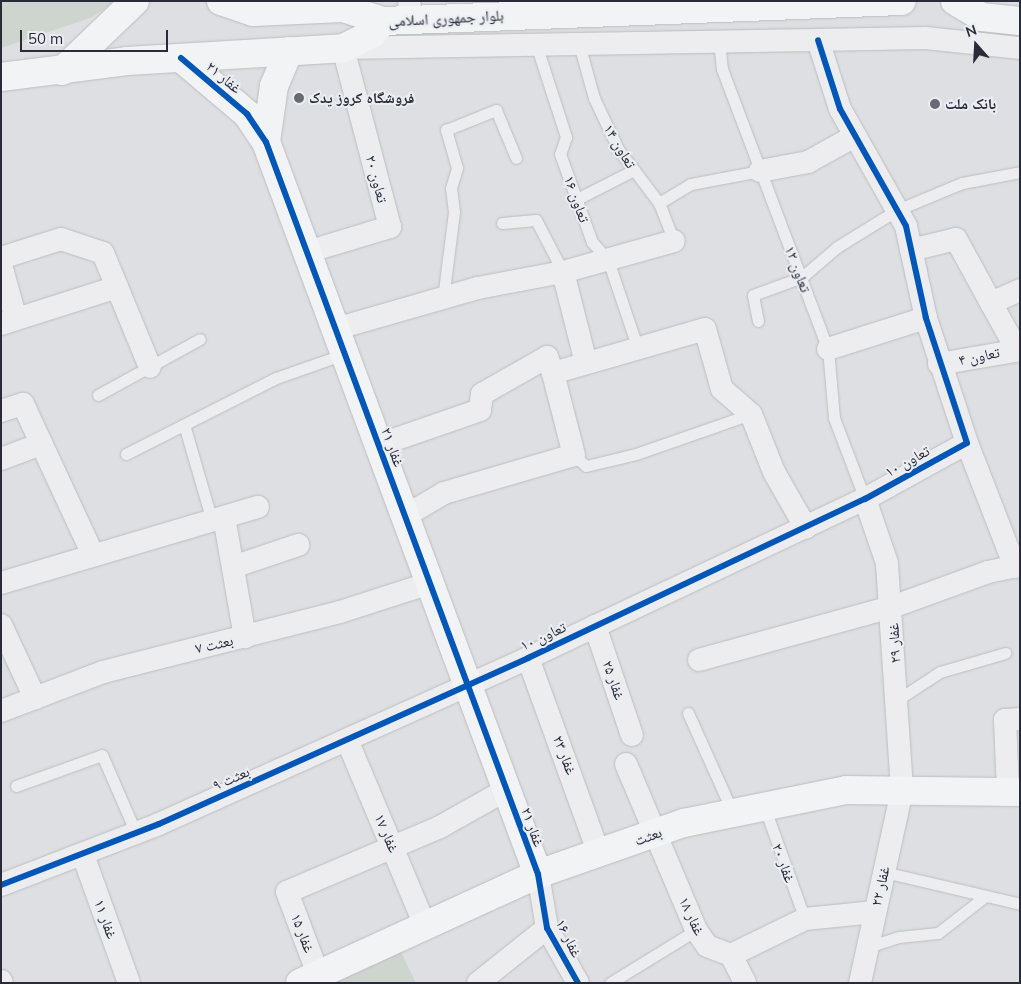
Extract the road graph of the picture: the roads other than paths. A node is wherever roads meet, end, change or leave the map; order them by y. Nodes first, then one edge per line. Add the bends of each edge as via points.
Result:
1 (134, 1) edge
2 (221, 1) edge
3 (902, 1) edge
4 (955, 1) edge
5 (789, 3) edge
6 (329, 4) edge
7 (644, 5) edge
8 (526, 8) edge
9 (411, 10) edge
10 (383, 21) junction
11 (1020, 21) edge
12 (818, 40) junction
13 (719, 42) junction
14 (536, 44) junction
15 (579, 44) junction
16 (343, 48) junction
17 (1020, 48) edge
18 (289, 51) junction
19 (181, 58) junction
20 (62, 71) junction
21 (1, 77) edge
22 (855, 136) junction
23 (266, 142) junction
24 (516, 158) dead end
25 (634, 170) junction
26 (760, 171) junction
27 (1020, 172) edge
28 (577, 199) junction
29 (659, 203) junction
30 (897, 210) junction
31 (502, 223) dead end
32 (674, 242) joint
33 (910, 250) junction
34 (307, 252) junction
35 (1, 258) edge
36 (608, 260) junction
37 (1, 265) edge
38 (562, 272) junction
39 (802, 277) junction
40 (117, 287) junction
41 (1020, 290) edge
42 (443, 298) junction
43 (992, 303) junction
44 (926, 318) junction
45 (758, 321) dead end
46 (9, 322) edge
47 (200, 339) dead end
48 (340, 341) junction
49 (638, 349) junction
50 (828, 349) junction
51 (1018, 349) edge
52 (586, 363) junction
53 (939, 364) junction
54 (150, 367) junction
55 (553, 373) junction
56 (98, 395) dead end
57 (1, 411) edge
58 (751, 414) junction
59 (184, 428) junction
60 (41, 444) junction
61 (967, 444) junction
62 (379, 445) junction
63 (126, 454) dead end
64 (574, 455) junction
65 (1, 459) edge
66 (865, 499) junction
67 (258, 507) dead end
68 (405, 516) junction
69 (218, 519) junction
70 (806, 528) junction
71 (298, 545) dead end
72 (93, 555) junction
73 (1017, 566) edge
74 (232, 567) junction
75 (1, 583) edge
76 (430, 583) junction
77 (892, 607) junction
78 (1, 625) edge
79 (595, 626) junction
80 (245, 637) junction
81 (1005, 653) dead end
82 (528, 658) junction
83 (699, 660) dead end
84 (467, 684) junction
85 (36, 698) junction
86 (897, 700) junction
87 (1, 711) edge
88 (688, 713) dead end
89 (1020, 720) edge
90 (632, 735) dead end
91 (347, 740) junction
92 (626, 764) dead end
93 (16, 786) dead end
94 (506, 790) junction
95 (902, 790) junction
96 (1014, 792) edge
97 (764, 806) junction
98 (733, 813) junction
99 (135, 831) junction
100 (657, 832) junction
101 (394, 848) junction
102 (599, 854) junction
103 (82, 855) junction
104 (884, 872) junction
105 (538, 874) junction
106 (1, 884) edge
107 (983, 898) junction
108 (1020, 904) edge
109 (875, 912) junction
110 (805, 919) junction
111 (425, 926) junction
112 (547, 928) junction
113 (696, 930) junction
114 (868, 947) junction
115 (732, 955) junction
116 (309, 978) edge
117 (129, 983) edge
118 (478, 983) edge
119 (578, 983) edge
120 (610, 983) edge
121 (744, 983) edge
122 (860, 983) edge

1 - 20 street
2 - 6 street via 253,12
3 - 5 street, بلوار جمهوری اسلامی
4 - 11 street via 982,17
5 - 7 street, بلوار جمهوری اسلامی
6 - 10 street
7 - 8 street, بلوار جمهوری اسلامی
8 - 9 street, بلوار جمهوری اسلامی
9 - 10 street, بلوار جمهوری اسلامی
10 - 16 street, بلوار جمهوری اسلامی via 372,34
12 - 13 street
12 - 17 street via 926,38
12 - 22 street via 827,78
13 - 15 street
13 - 26 lane, تعاون ۱۲ via 722,69
14 - 15 street
14 - 16 street
14 - 28 lane, تعاون ۱۶ via 566,137 560,154
15 - 25 lane, تعاون ۱۴ via 594,98
16 - 18 street, بلوار جمهوری اسلامی
16 - 34 street, تعاون ۲۰ via 390,227
18 - 19 street, بلوار جمهوری اسلامی
18 - 23 street via 274,86
19 - 20 street, بلوار جمهوری اسلامی
19 - 23 street, غفار ۲۱ via 247,114
20 - 21 street, بلوار جمهوری اسلامی
22 - 26 street via 808,162
22 - 30 street
23 - 34 street, غفار ۲۱
24 - 42 lane via 496,110 446,130 457,168 451,188 454,212
25 - 28 lane
25 - 29 lane, تعاون ۱۴
26 - 29 lane via 692,184
26 - 39 lane, تعاون ۱۲
27 - 30 lane via 962,183
28 - 36 lane, تعاون ۱۶ via 592,242
29 - 32 lane, تعاون ۱۴
30 - 33 street
30 - 39 lane via 837,247
31 - 38 lane via 536,220
32 - 36 street
33 - 43 street via 956,239
33 - 44 street
34 - 48 street, غفار ۲۱
35 - 40 street via 61,239 103,253
36 - 38 street
36 - 49 lane, تعاون ۱۶
37 - 46 street
38 - 42 street
38 - 52 street
39 - 45 lane via 753,295
39 - 50 lane, تعاون ۱۲
40 - 46 street
40 - 54 street
41 - 43 street
42 - 48 street
43 - 51 street
44 - 50 street
44 - 53 street
47 - 54 lane
48 - 59 lane
48 - 62 street, غفار ۲۱
49 - 52 street
49 - 58 street via 705,329 722,389
50 - 66 lane, تعاون ۱۲ via 834,418
51 - 53 street, تعاون ۴
52 - 55 street
53 - 61 street
54 - 56 lane
55 - 62 street via 547,357 482,394 480,410
55 - 64 street
57 - 60 street via 23,404
58 - 64 lane via 596,464 586,466
58 - 70 street via 774,472
59 - 63 lane
59 - 69 lane
60 - 65 street
60 - 72 street
61 - 66 street, تعاون ۱۰
61 - 73 street
62 - 68 street, غفار ۲۱
64 - 68 street via 444,493
66 - 70 street, تعاون ۱۰
66 - 77 street, غفار ۲۹ via 887,563
67 - 69 street
68 - 76 street, غفار ۲۱
69 - 72 street
69 - 74 street
70 - 79 street, تعاون ۱۰
71 - 74 street
72 - 75 street
73 - 77 street via 988,572
74 - 80 street
76 - 80 street, بعثت ۷
76 - 84 street, غفار ۲۱
77 - 83 street
77 - 86 street, غفار ۲۹
78 - 85 street
79 - 82 street, تعاون ۱۰
79 - 90 street, غفار ۲۵
80 - 85 street, بعثت ۷ via 103,672
81 - 86 lane via 940,672
82 - 84 street, تعاون ۱۰
82 - 102 street, غفار ۲۳
84 - 91 street, بعثت ۹
84 - 94 street, غفار ۲۱
85 - 87 street, بعثت ۷
86 - 95 street, غفار ۲۹
88 - 98 lane
89 - 96 street via 1005,720
91 - 99 street, بعثت ۹
91 - 101 street, غفار ۱۷
92 - 100 street
93 - 99 lane via 102,755
94 - 101 street
94 - 105 street, غفار ۲۱
95 - 96 street, بعثت
95 - 97 street, بعثت via 846,790
95 - 104 street, غفار ۲۲
97 - 98 street, بعثت
97 - 110 lane, غفار ۲۰
98 - 100 street, بعثت
99 - 103 street, بعثت ۹
100 - 102 street, بعثت
100 - 113 street, غفار ۱۸
101 - 111 street, غفار ۱۷
101 - 116 street, غفار ۱۵ via 287,892
102 - 105 street, بعثت
103 - 106 street, بعثت ۹
103 - 117 street, غفار ۱۱
104 - 107 lane
104 - 109 street, غفار ۲۲
105 - 111 street, بعثت
105 - 112 street, غفار ۱۶
107 - 108 lane
107 - 114 lane via 938,934 898,937
109 - 110 street
109 - 114 street, غفار ۲۲
110 - 115 street
111 - 116 street, بعثت
112 - 118 street
112 - 119 street, غفار ۱۶
113 - 115 street, غفار ۱۸ via 707,946
113 - 120 lane
114 - 122 street, غفار ۲۲
115 - 121 street

